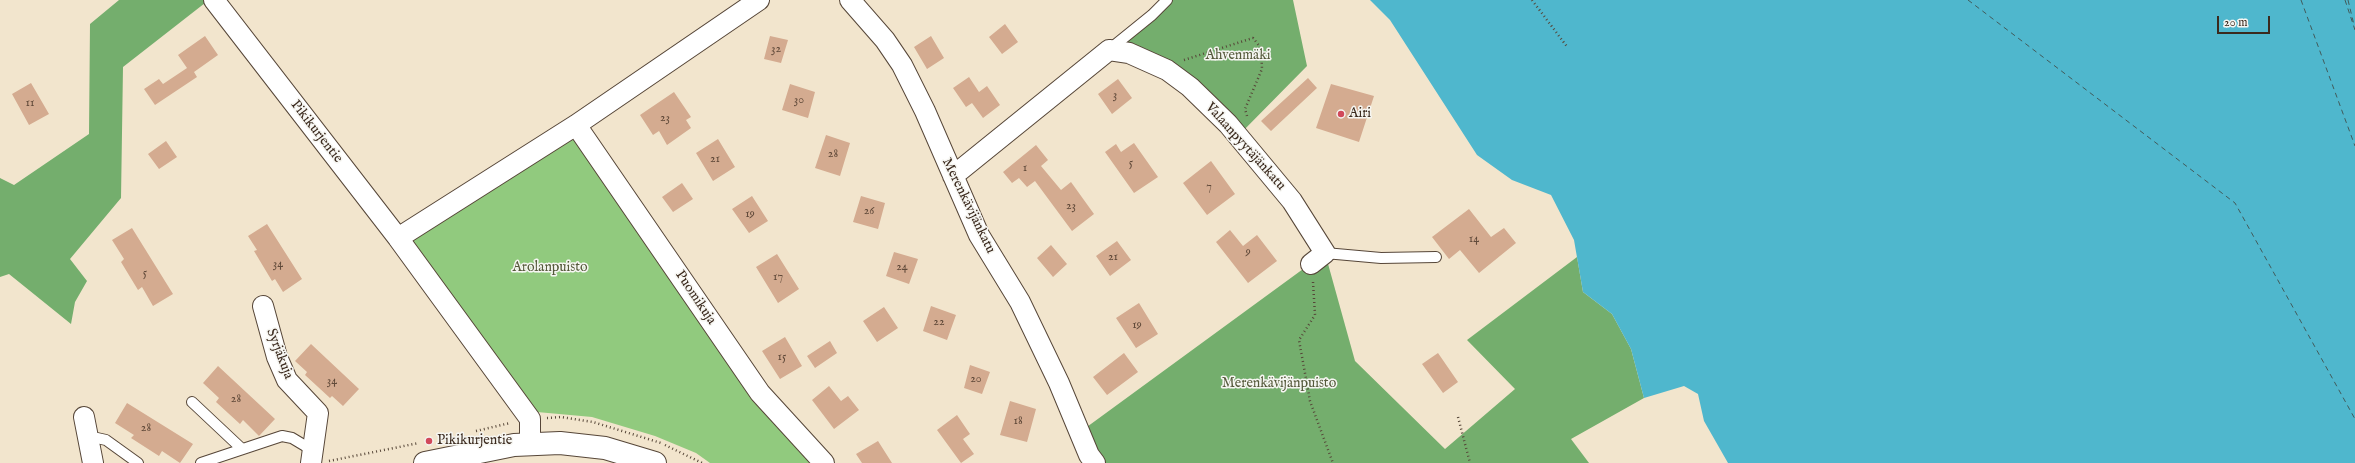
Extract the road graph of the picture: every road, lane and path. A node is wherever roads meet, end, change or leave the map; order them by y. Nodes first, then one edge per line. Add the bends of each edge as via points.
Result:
1 (214, 0) edge
2 (758, 0) edge
3 (850, 0) edge
4 (1167, 0) edge
5 (1532, 0) edge
6 (1568, 48) dead end
7 (1109, 50) junction
8 (1158, 65) junction
9 (1249, 123) dead end
10 (576, 125) junction
11 (953, 176) junction
12 (398, 238) junction
13 (1436, 257) dead end
14 (1318, 258) junction
15 (263, 306) dead end
16 (192, 402) dead end
17 (84, 417) dead end
18 (1458, 417) dead end
19 (88, 439) junction
20 (530, 444) junction
21 (242, 450) junction
22 (311, 457) edge
23 (93, 463) edge
24 (138, 463) edge
25 (200, 463) edge
26 (425, 463) edge
27 (655, 463) edge
28 (824, 463) edge
29 (1095, 463) edge
30 (1333, 463) edge
31 (1470, 463) edge

1 - 12 street, Pikikurjentie
2 - 10 street
3 - 11 street, Merenkävijänkatu via 885,40 902,65
4 - 7 lane
5 - 6 path
7 - 8 street, Valaanpyytäjänkatu via 1129,53
7 - 11 street
8 - 9 path via 1190,58 1253,38 1261,48 1262,69 1245,109
8 - 14 street, Valaanpyytäjänkatu via 1190,87 1228,124 1292,201
10 - 12 street
10 - 28 street, Puomikuja via 760,393
11 - 29 street, Merenkävijänkatu via 979,235 1020,302 1059,383 1089,455
12 - 20 street, Pikikurjentie via 530,419
13 - 14 lane
14 - 30 path via 1315,315 1300,340 1310,401
15 - 22 street, Syrjäkuja via 277,357 287,380 318,413
16 - 21 lane
17 - 19 street
18 - 31 path
19 - 23 street
19 - 24 lane via 106,440
20 - 26 street
20 - 27 street via 560,443 605,448
21 - 22 lane via 282,436 292,438
21 - 25 lane

